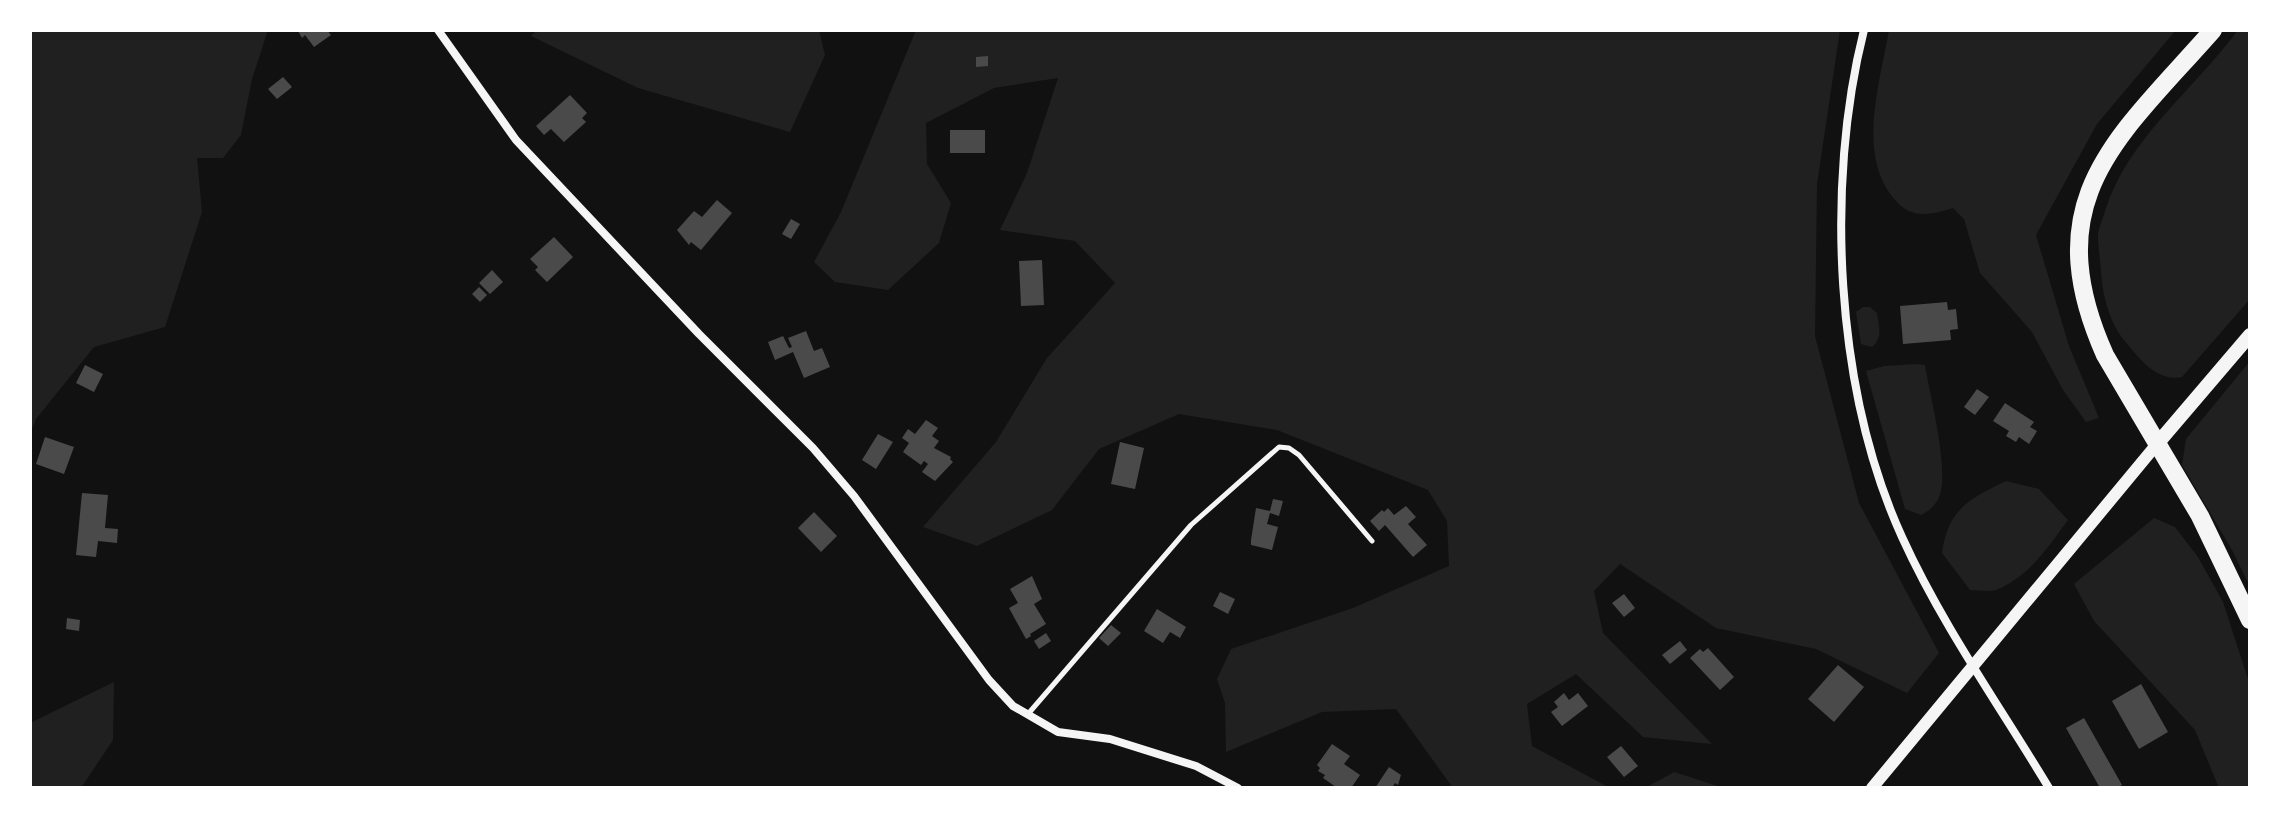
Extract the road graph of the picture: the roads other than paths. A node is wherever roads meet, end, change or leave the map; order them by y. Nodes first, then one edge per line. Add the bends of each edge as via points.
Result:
1 (438, 30) edge
2 (1864, 30) edge
3 (2213, 30) edge
4 (2250, 335) edge
5 (2157, 444) junction
6 (1372, 541) dead end
7 (2250, 620) edge
8 (1972, 667) junction
9 (1028, 714) junction
10 (1238, 788) edge
11 (1872, 788) edge
12 (2049, 788) edge

1 - 9 street via 516,140 813,448 903,559 989,680
2 - 8 street via 1842,174 1851,358 1872,449 1901,535
3 - 5 highway via 2117,138 2090,188 2082,218 2080,272 2093,328
4 - 5 main road
5 - 7 highway via 2206,527
5 - 8 street
6 - 9 lane via 1299,455 1279,447 1191,525
8 - 11 street
8 - 12 street
9 - 10 street via 1058,732 1110,739 1196,766

